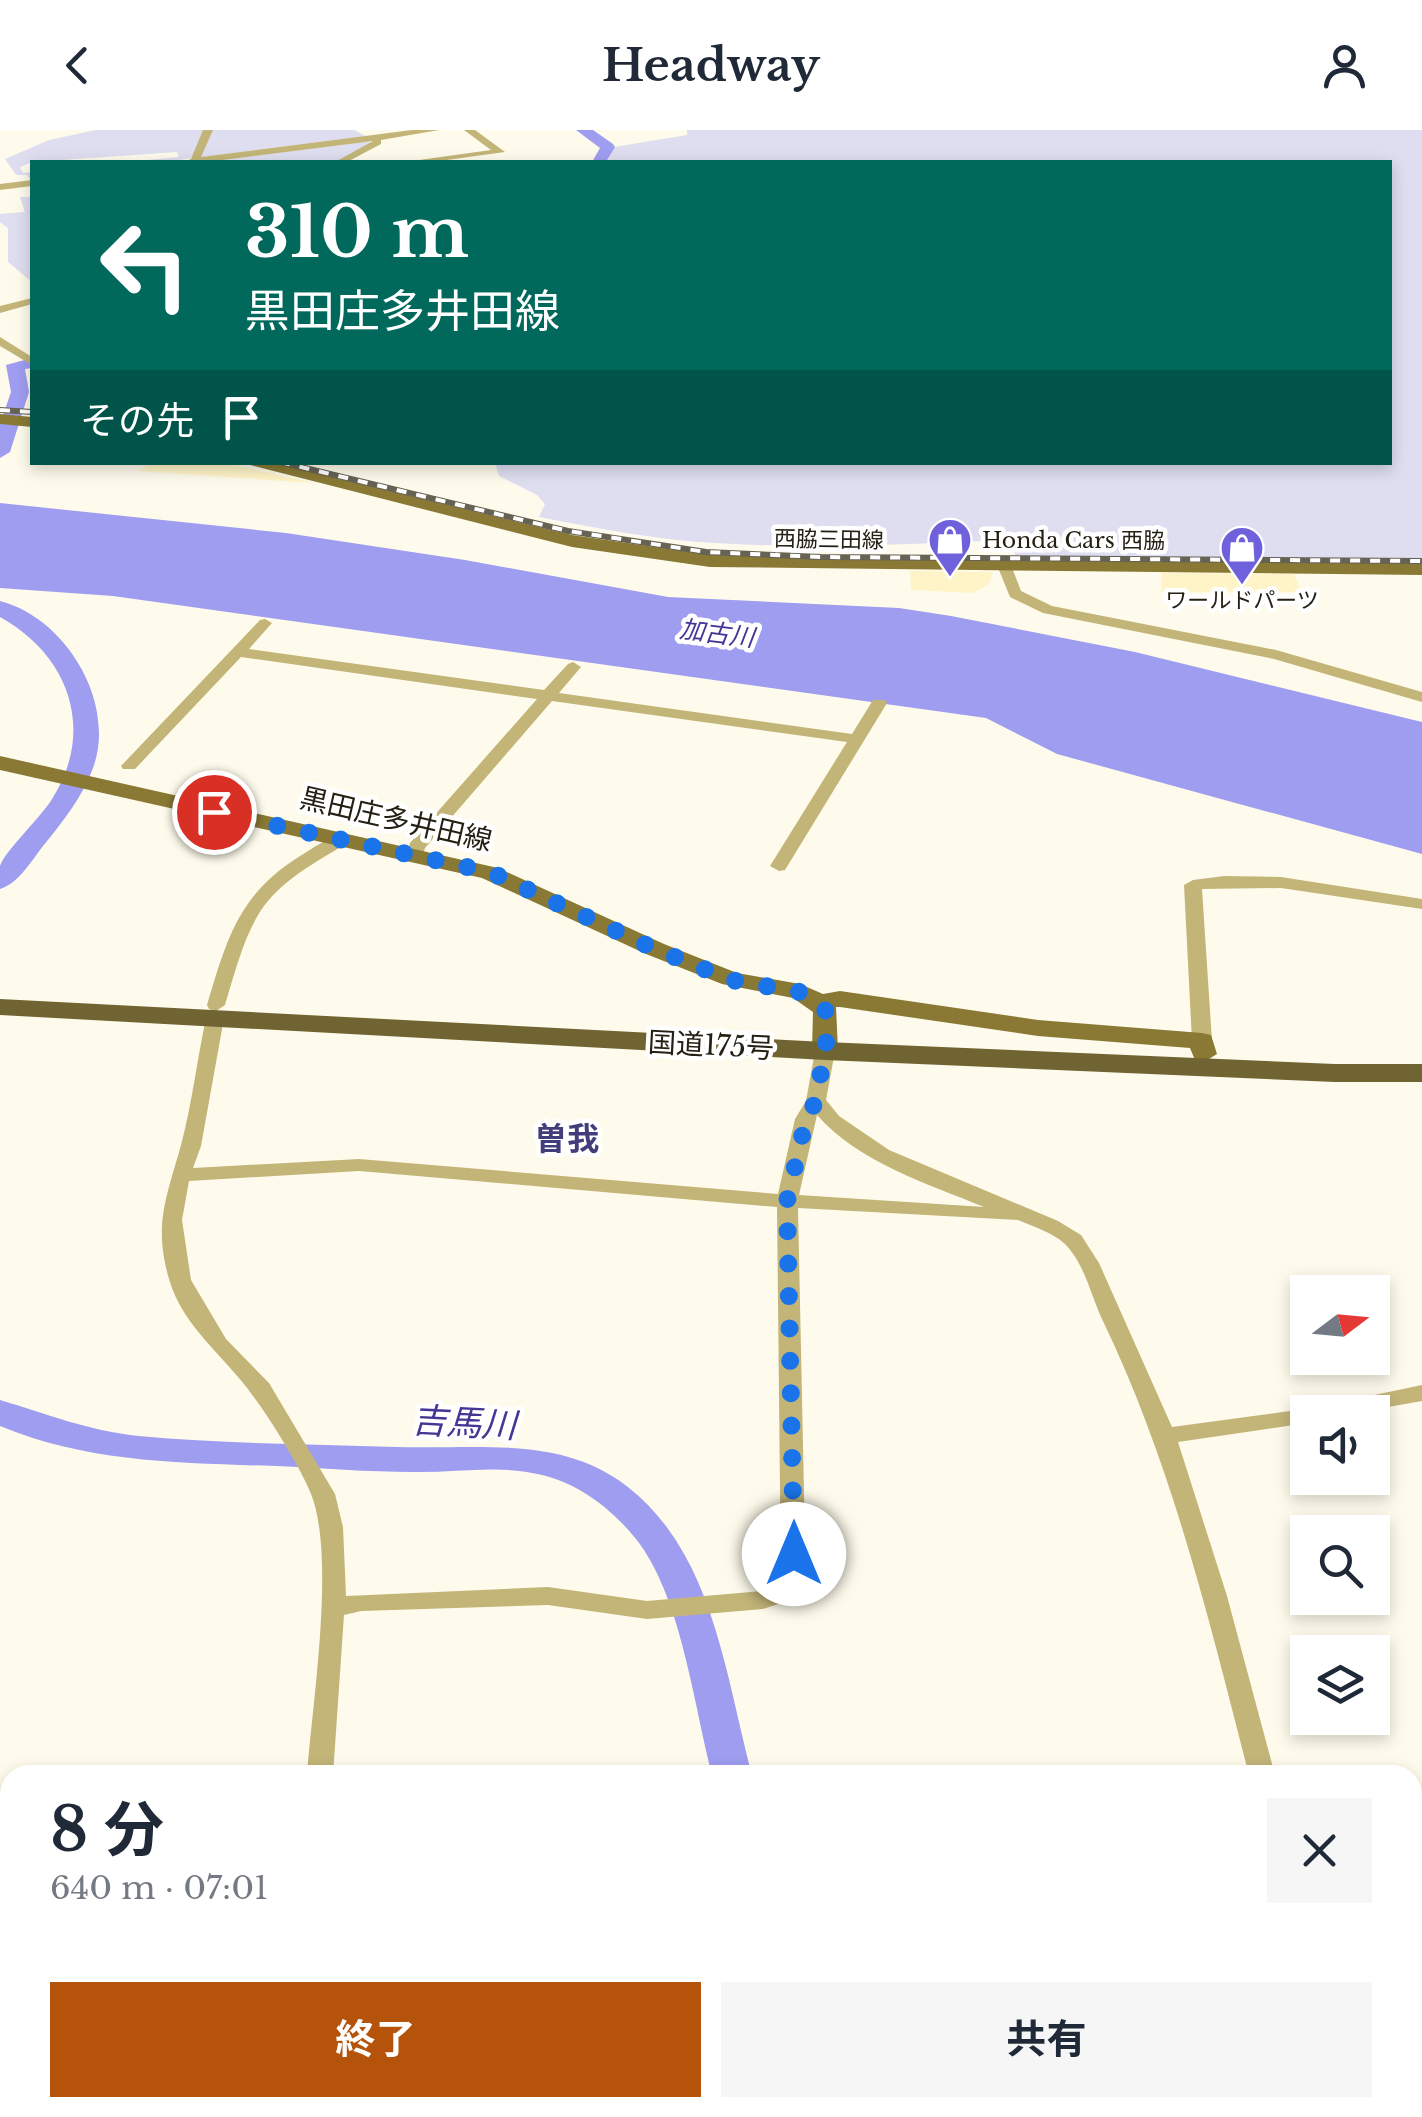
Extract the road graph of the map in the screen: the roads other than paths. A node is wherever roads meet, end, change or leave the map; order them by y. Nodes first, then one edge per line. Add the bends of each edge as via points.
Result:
1 (208, 130) edge
2 (434, 130) edge
3 (470, 130) edge
4 (403, 132) edge
5 (383, 137) junction
6 (192, 160) edge
7 (206, 160) edge
8 (343, 160) edge
9 (428, 160) edge
10 (30, 183) edge
11 (0, 187) edge
12 (30, 302) edge
13 (0, 310) edge
14 (0, 342) edge
15 (30, 361) edge
16 (259, 465) edge
17 (1004, 566) junction
18 (1422, 569) edge
19 (265, 623) dead end
20 (238, 652) junction
21 (573, 667) dead end
22 (548, 695) junction
23 (1422, 697) edge
24 (878, 703) dead end
25 (856, 739) junction
26 (0, 763) edge
27 (130, 766) dead end
28 (342, 839) junction
29 (416, 855) junction
30 (779, 866) dead end
31 (1422, 904) edge
32 (0, 995) edge
33 (819, 1002) junction
34 (106, 1006) junction
35 (0, 1007) edge
36 (215, 1012) junction
37 (826, 1044) junction
38 (1203, 1047) junction
39 (1422, 1055) edge
40 (1422, 1072) edge
41 (816, 1101) junction
42 (180, 1175) junction
43 (787, 1201) junction
44 (1025, 1215) junction
45 (1422, 1392) edge
46 (1390, 1398) edge
47 (1290, 1418) edge
48 (1166, 1436) junction
49 (332, 1608) junction
50 (321, 1765) edge
51 (1259, 1765) edge

1 - 6 street
2 - 4 street
3 - 9 street via 500,152
4 - 5 street
5 - 7 street
5 - 8 street
10 - 11 street
12 - 13 street
14 - 15 street
16 - 17 main road, 西脇三田線 via 640,553 765,564
17 - 18 main road, 西脇三田線
17 - 23 street via 1015,594 1034,606 1276,656
19 - 20 street
20 - 22 street
20 - 27 street
21 - 22 street
22 - 25 street
22 - 29 street
24 - 25 street
25 - 30 street
26 - 28 main road, 黒田庄多井田線
28 - 29 main road, 黒田庄多井田線
28 - 36 street via 293,866 252,904 241,920
29 - 33 main road, 黒田庄多井田線 via 490,872 731,980 800,992
31 - 38 street via 1299,881 1192,885
32 - 34 highway, 国道175号
33 - 37 main road via 826,1011
33 - 38 main road, 黒田庄多井田線 via 840,999
34 - 35 highway, 国道175号
34 - 36 highway, 国道175号
36 - 37 highway, 国道175号
36 - 42 street
37 - 38 highway, 国道175号
37 - 40 highway, 国道175号 via 1335,1073
37 - 41 street
38 - 39 highway, 国道175号
41 - 43 street
41 - 44 street via 843,1130 893,1160
42 - 43 street via 359,1165
42 - 49 street via 171,1220 180,1280 218,1344 261,1389 318,1485 331,1527
43 - 44 street
43 - 49 street via 794,1589 763,1600 646,1610 548,1596
44 - 48 street via 1073,1240
45 - 46 street
47 - 48 street
48 - 51 street
49 - 50 street

